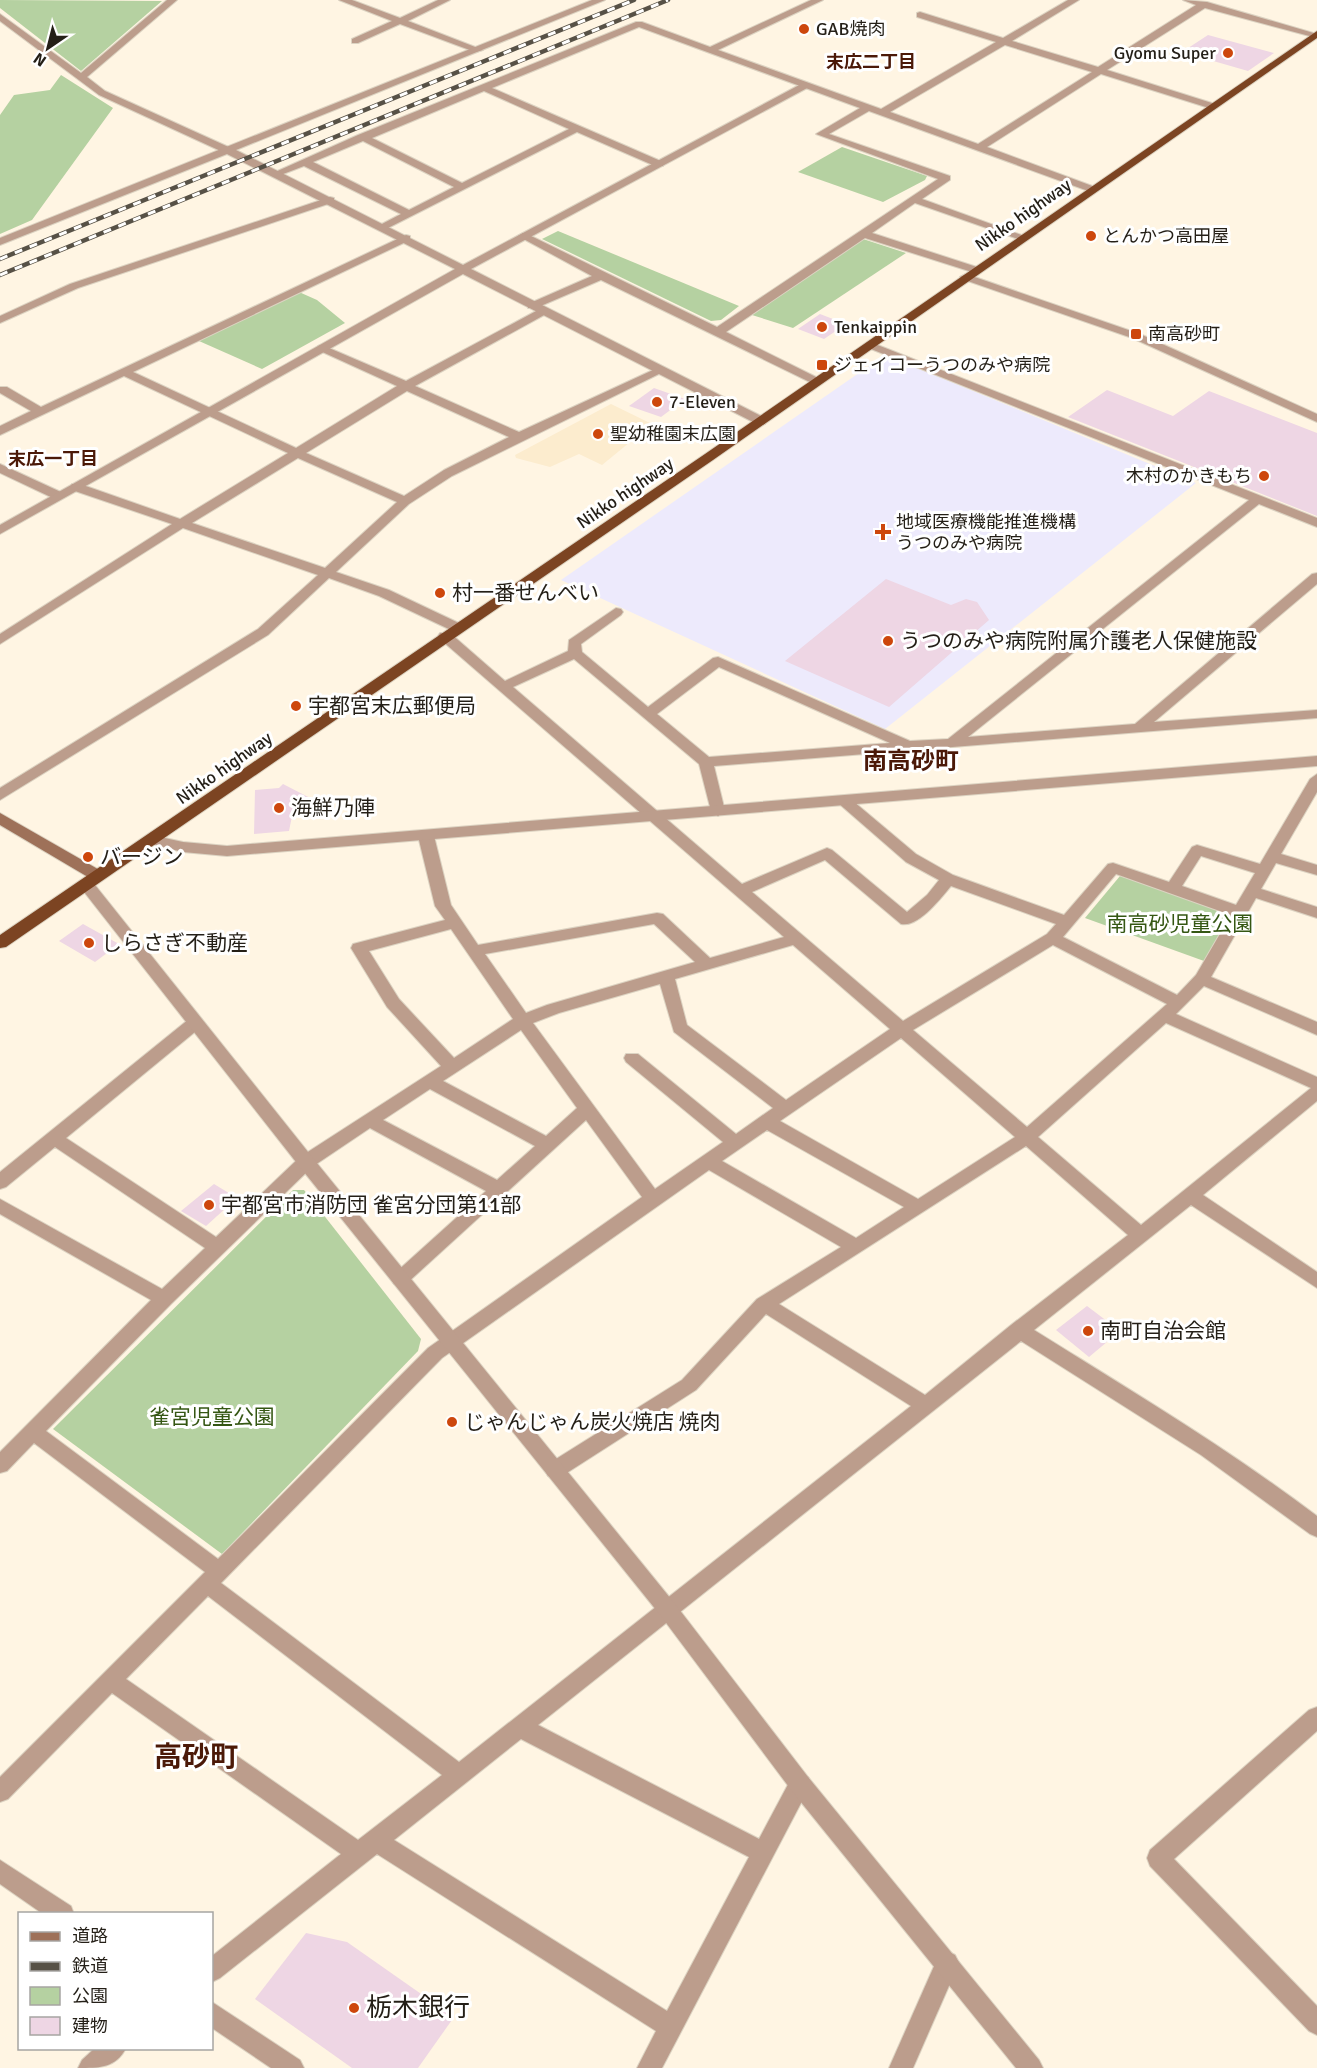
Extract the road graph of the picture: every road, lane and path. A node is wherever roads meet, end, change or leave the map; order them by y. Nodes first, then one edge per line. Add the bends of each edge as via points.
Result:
1 (172, 0) edge
2 (344, 0) edge
3 (446, 0) edge
4 (600, 0) edge
5 (818, 0) edge
6 (1074, 0) edge
7 (1188, 0) edge
8 (1204, 4) junction
9 (920, 15) dead end
10 (0, 17) edge
11 (400, 21) junction
12 (1315, 35) edge
13 (1004, 40) junction
14 (355, 41) dead end
15 (478, 50) junction
16 (710, 50) junction
17 (1099, 71) junction
18 (80, 78) junction
19 (806, 85) junction
20 (484, 88) junction
21 (1212, 106) junction
22 (867, 108) junction
23 (882, 113) junction
24 (576, 129) junction
25 (362, 137) junction
26 (980, 148) junction
27 (229, 151) junction
28 (305, 162) junction
29 (659, 164) junction
30 (278, 173) junction
31 (462, 187) junction
32 (1091, 189) junction
33 (914, 199) junction
34 (330, 200) junction
35 (409, 214) junction
36 (384, 227) junction
37 (862, 233) junction
38 (523, 236) junction
39 (1022, 237) junction
40 (406, 238) junction
41 (0, 242) edge
42 (462, 270) junction
43 (971, 273) junction
44 (601, 276) junction
45 (537, 309) junction
46 (0, 320) edge
47 (718, 332) junction
48 (870, 345) junction
49 (322, 348) junction
50 (657, 372) junction
51 (126, 373) junction
52 (816, 381) junction
53 (408, 385) junction
54 (3, 390) dead end
55 (211, 411) junction
56 (41, 412) junction
57 (1317, 418) edge
58 (761, 421) junction
59 (0, 431) edge
60 (519, 437) junction
61 (297, 454) junction
62 (0, 468) edge
63 (76, 487) junction
64 (59, 496) junction
65 (1258, 499) junction
66 (405, 501) junction
67 (184, 522) junction
68 (1317, 523) edge
69 (0, 530) edge
70 (330, 573) junction
71 (1317, 577) edge
72 (616, 612) dead end
73 (452, 632) junction
74 (0, 640) edge
75 (575, 653) junction
76 (503, 687) junction
77 (648, 714) junction
78 (1317, 714) edge
79 (1138, 728) junction
80 (951, 743) junction
81 (910, 746) junction
82 (1317, 761) edge
83 (706, 762) junction
84 (1317, 779) edge
85 (0, 795) edge
86 (842, 798) junction
87 (718, 811) junction
88 (653, 816) junction
89 (0, 818) edge
90 (426, 836) junction
91 (151, 840) junction
92 (1269, 864) junction
93 (1317, 870) edge
94 (948, 879) junction
95 (92, 880) junction
96 (1173, 888) junction
97 (740, 891) junction
98 (1254, 892) junction
99 (1242, 913) junction
100 (1317, 913) edge
101 (1067, 921) junction
102 (455, 923) junction
103 (1053, 938) junction
104 (794, 939) junction
105 (0, 944) edge
106 (474, 951) junction
107 (707, 964) junction
108 (666, 976) junction
109 (1202, 979) junction
110 (1179, 1003) junction
111 (1163, 1015) junction
112 (523, 1021) junction
113 (195, 1023) junction
114 (902, 1029) junction
115 (1317, 1029) edge
116 (632, 1058) dead end
117 (452, 1067) junction
118 (429, 1081) junction
119 (1317, 1084) edge
120 (1317, 1092) edge
121 (587, 1109) junction
122 (786, 1109) junction
123 (369, 1120) junction
124 (767, 1122) junction
125 (54, 1138) junction
126 (1026, 1138) junction
127 (736, 1143) junction
128 (548, 1145) junction
129 (708, 1161) junction
130 (306, 1162) junction
131 (0, 1182) edge
132 (498, 1189) junction
133 (1190, 1196) junction
134 (653, 1199) junction
135 (0, 1206) edge
136 (918, 1207) junction
137 (1139, 1234) junction
138 (217, 1247) junction
139 (856, 1247) junction
140 (400, 1279) junction
141 (1317, 1281) edge
142 (164, 1299) junction
143 (764, 1304) junction
144 (1018, 1330) junction
145 (451, 1341) junction
146 (925, 1405) junction
147 (33, 1432) junction
148 (0, 1465) edge
149 (555, 1470) junction
150 (1317, 1528) edge
151 (213, 1577) junction
152 (668, 1610) junction
153 (111, 1680) junction
154 (1317, 1718) edge
155 (520, 1727) junction
156 (459, 1775) junction
157 (800, 1784) junction
158 (0, 1792) edge
159 (368, 1847) junction
160 (763, 1853) junction
161 (0, 1871) edge
162 (60, 1912) edge
163 (947, 1963) junction
164 (213, 1969) edge
165 (213, 2015) edge
166 (1317, 2023) edge
167 (671, 2027) junction
168 (113, 2050) edge
169 (90, 2068) edge
170 (292, 2068) edge
171 (649, 2068) edge
172 (901, 2068) edge
173 (1031, 2068) edge

1 - 18 street
2 - 11 street
3 - 11 street
4 - 15 street
5 - 16 street
6 - 13 street
7 - 8 street
8 - 12 street
8 - 17 street
9 - 13 street
10 - 18 street
11 - 14 street
11 - 15 street
12 - 21 highway, Nikko highway
13 - 17 street
13 - 23 street
15 - 27 street
16 - 19 street
16 - 20 street via 639,24
17 - 21 street
17 - 26 street
18 - 27 street via 102,93
19 - 22 street
19 - 29 street
20 - 24 street
20 - 25 street
21 - 32 highway, Nikko highway
22 - 23 street
22 - 33 street via 821,134 946,178
23 - 26 street
24 - 29 street
24 - 31 street
25 - 28 street
25 - 31 street
26 - 32 street
27 - 30 street
27 - 41 street
28 - 30 street
28 - 35 street
29 - 38 street
30 - 34 street
31 - 35 street
32 - 39 highway, Nikko highway
33 - 37 street
33 - 39 street
34 - 36 street
34 - 46 street via 74,286
35 - 36 street
36 - 40 street
37 - 43 street
37 - 47 street
38 - 42 street
38 - 44 street
39 - 43 highway, Nikko highway
40 - 42 street
40 - 51 street
42 - 45 street
42 - 49 street
43 - 48 highway, Nikko highway
43 - 57 street via 1136,336
44 - 45 street
44 - 47 street
45 - 50 street
45 - 53 street
47 - 52 street
48 - 52 highway, Nikko highway
48 - 65 street
49 - 53 street
49 - 55 street
50 - 58 street
50 - 60 street
51 - 55 street
51 - 56 street
52 - 58 highway, Nikko highway
53 - 60 street
53 - 61 street
54 - 56 street
55 - 61 street
55 - 63 street
56 - 59 street
58 - 73 highway, Nikko highway
60 - 66 street via 448,473
61 - 66 street
61 - 67 street
62 - 64 street
63 - 64 street
63 - 67 street
64 - 69 street
65 - 68 street
65 - 80 street
66 - 70 street
67 - 70 street
67 - 74 street
70 - 73 street via 384,593
70 - 85 street via 263,632
71 - 79 street
72 - 75 street via 574,644
73 - 76 street
73 - 91 highway, Nikko highway
75 - 76 street
75 - 77 street
76 - 88 street
77 - 81 street via 718,661
77 - 83 street
78 - 79 street
79 - 80 street
80 - 81 street
81 - 83 street
82 - 86 street
83 - 87 street
84 - 92 street
86 - 87 street
86 - 94 street via 911,858
87 - 88 street
88 - 90 street
88 - 97 street
89 - 95 main road
90 - 91 street via 227,851 183,848
90 - 102 street via 443,906
91 - 95 highway, Nikko highway
92 - 93 street
92 - 96 street via 1197,850
92 - 98 street
94 - 97 street via 907,920 826,853
94 - 101 street
95 - 105 highway, Nikko highway
95 - 113 street
96 - 99 street
96 - 101 street via 1113,868
97 - 104 street
98 - 99 street
98 - 100 street
99 - 109 street
101 - 103 street
102 - 106 street
102 - 117 street via 359,948 393,1002
103 - 110 street
103 - 114 street
104 - 107 street
104 - 114 street
106 - 107 street via 657,918
106 - 112 street
107 - 108 street
108 - 112 street
108 - 122 street via 680,1028
109 - 110 street
109 - 115 street
110 - 111 street
111 - 119 street
111 - 126 street
112 - 117 street
112 - 121 street
113 - 125 street
113 - 130 street
114 - 122 street
114 - 126 street
116 - 127 street
117 - 118 street
118 - 123 street
118 - 128 street
120 - 133 street
121 - 128 street
121 - 134 street
122 - 124 street
123 - 130 street
123 - 132 street
124 - 127 street
124 - 136 street
125 - 131 street
125 - 138 street
126 - 136 street
126 - 137 street
127 - 129 street
128 - 132 street
129 - 134 street
129 - 139 street
130 - 138 street
130 - 140 street
132 - 140 street
133 - 137 street
133 - 141 street
134 - 145 street
135 - 142 street
136 - 139 street
137 - 144 street
138 - 142 street
139 - 143 street
140 - 145 street
142 - 147 street
143 - 146 street
143 - 149 street via 689,1385
144 - 146 street
144 - 150 street via 1189,1437
145 - 149 street
145 - 151 street
146 - 152 street
147 - 148 street
147 - 151 street
149 - 152 street
151 - 153 street
151 - 156 street
152 - 155 street
152 - 157 street
153 - 158 street
153 - 159 street
154 - 166 street via 1158,1858
155 - 156 street
155 - 160 street
156 - 159 street
157 - 160 street
157 - 163 street
159 - 164 street
159 - 167 street
160 - 167 street
161 - 162 street
163 - 172 street
163 - 173 street
165 - 170 street
167 - 171 street
168 - 169 street

